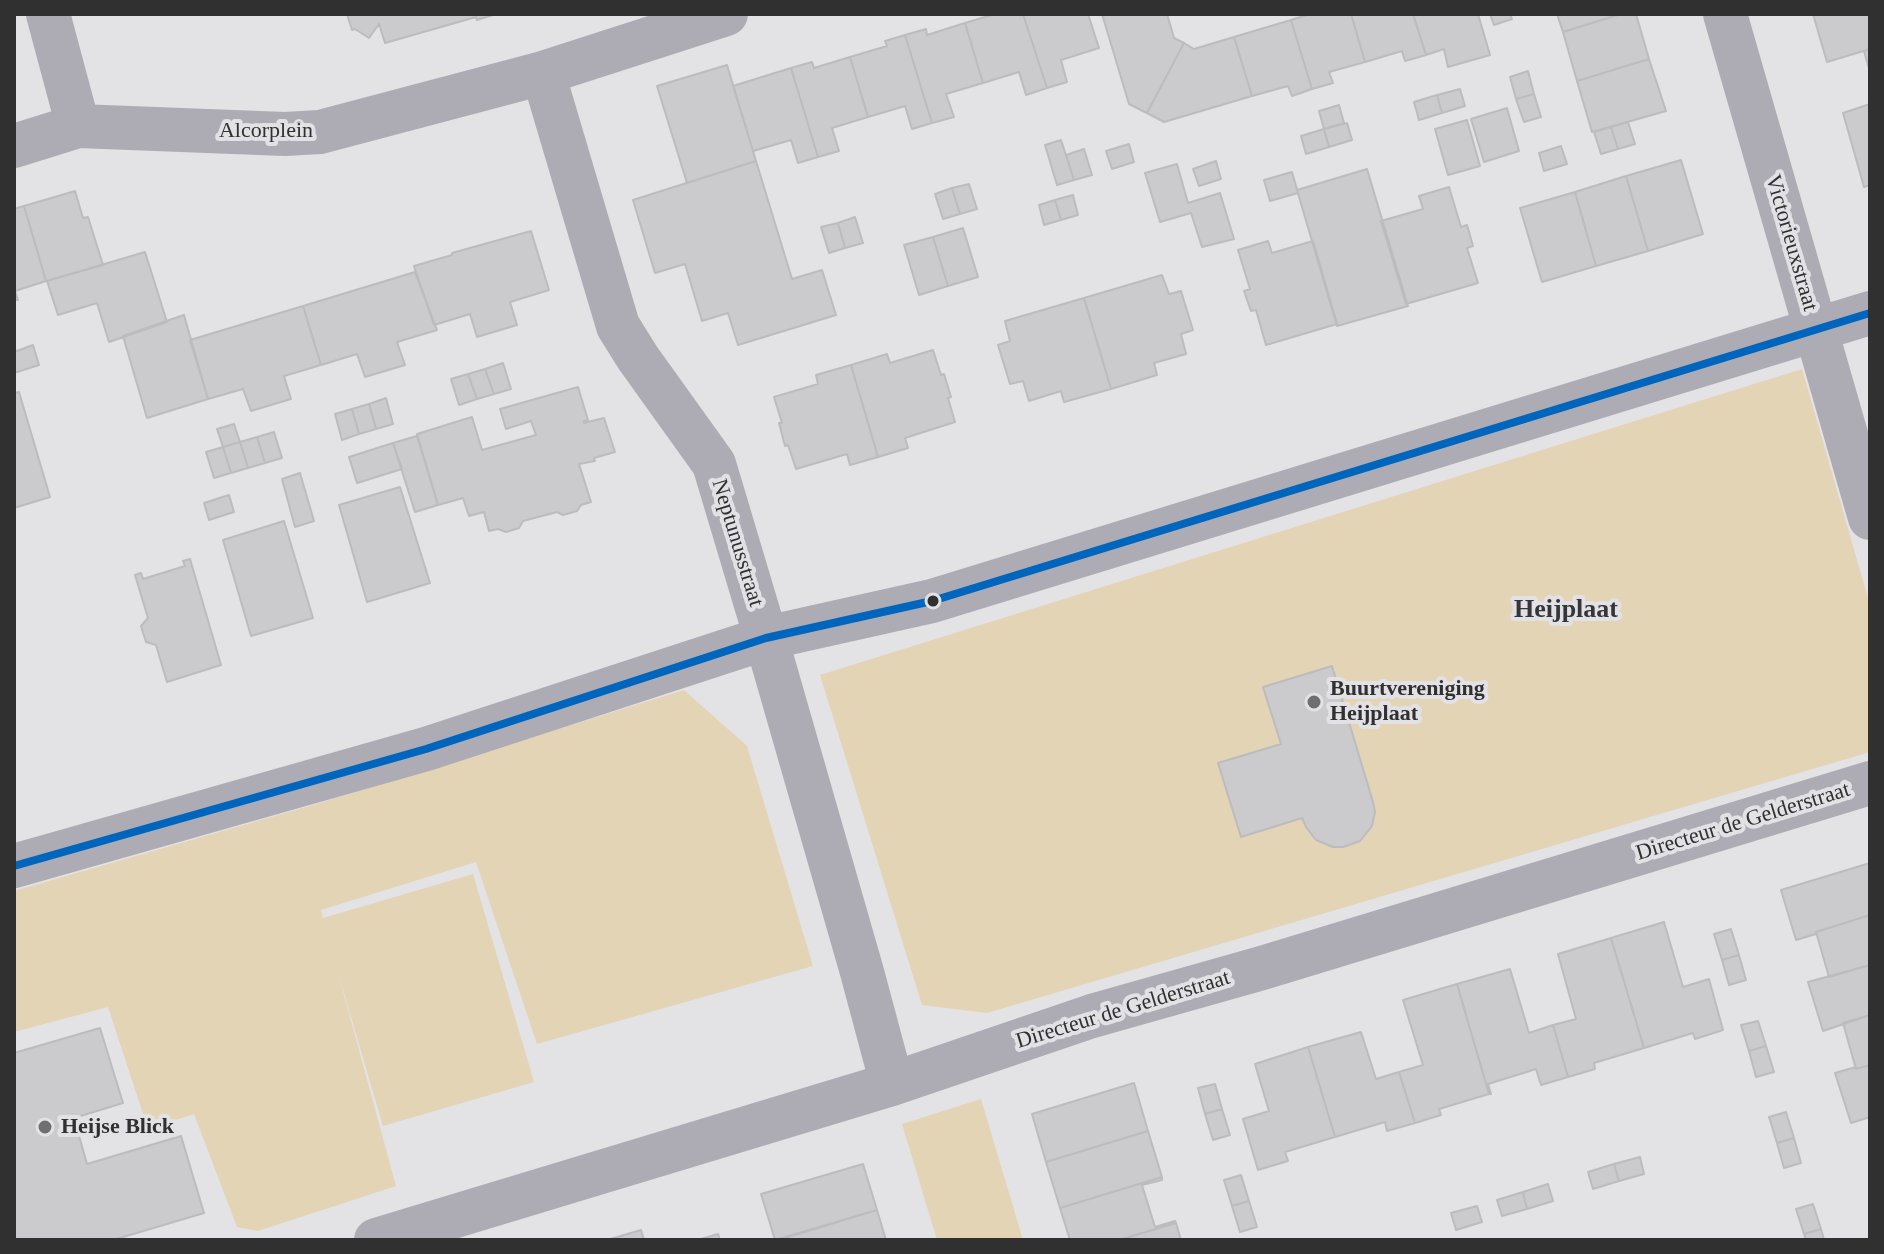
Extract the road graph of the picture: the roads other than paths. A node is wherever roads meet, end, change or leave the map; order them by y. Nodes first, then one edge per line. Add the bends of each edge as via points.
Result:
1 (48, 14) edge
2 (726, 14) edge
3 (1725, 14) edge
4 (543, 73) junction
5 (78, 126) junction
6 (14, 146) edge
7 (1870, 313) edge
8 (1816, 330) junction
9 (1870, 518) edge
10 (766, 638) junction
11 (1870, 783) edge
12 (14, 866) edge
13 (892, 1084) junction
14 (376, 1240) edge

1 - 5 street
2 - 4 street, Alcorplein
3 - 8 street, Victorieuxstraat
4 - 5 street, Alcorplein via 320,132
4 - 10 street, Neptunusstraat via 618,326 714,464
5 - 6 street, Alcorplein
7 - 8 street
8 - 9 street, Victorieuxstraat
8 - 10 street via 932,601
10 - 12 street via 426,749
10 - 13 street, Neptunusstraat
11 - 13 street, Directeur de Gelderstraat via 1092,1016
13 - 14 street, Directeur de Gelderstraat

